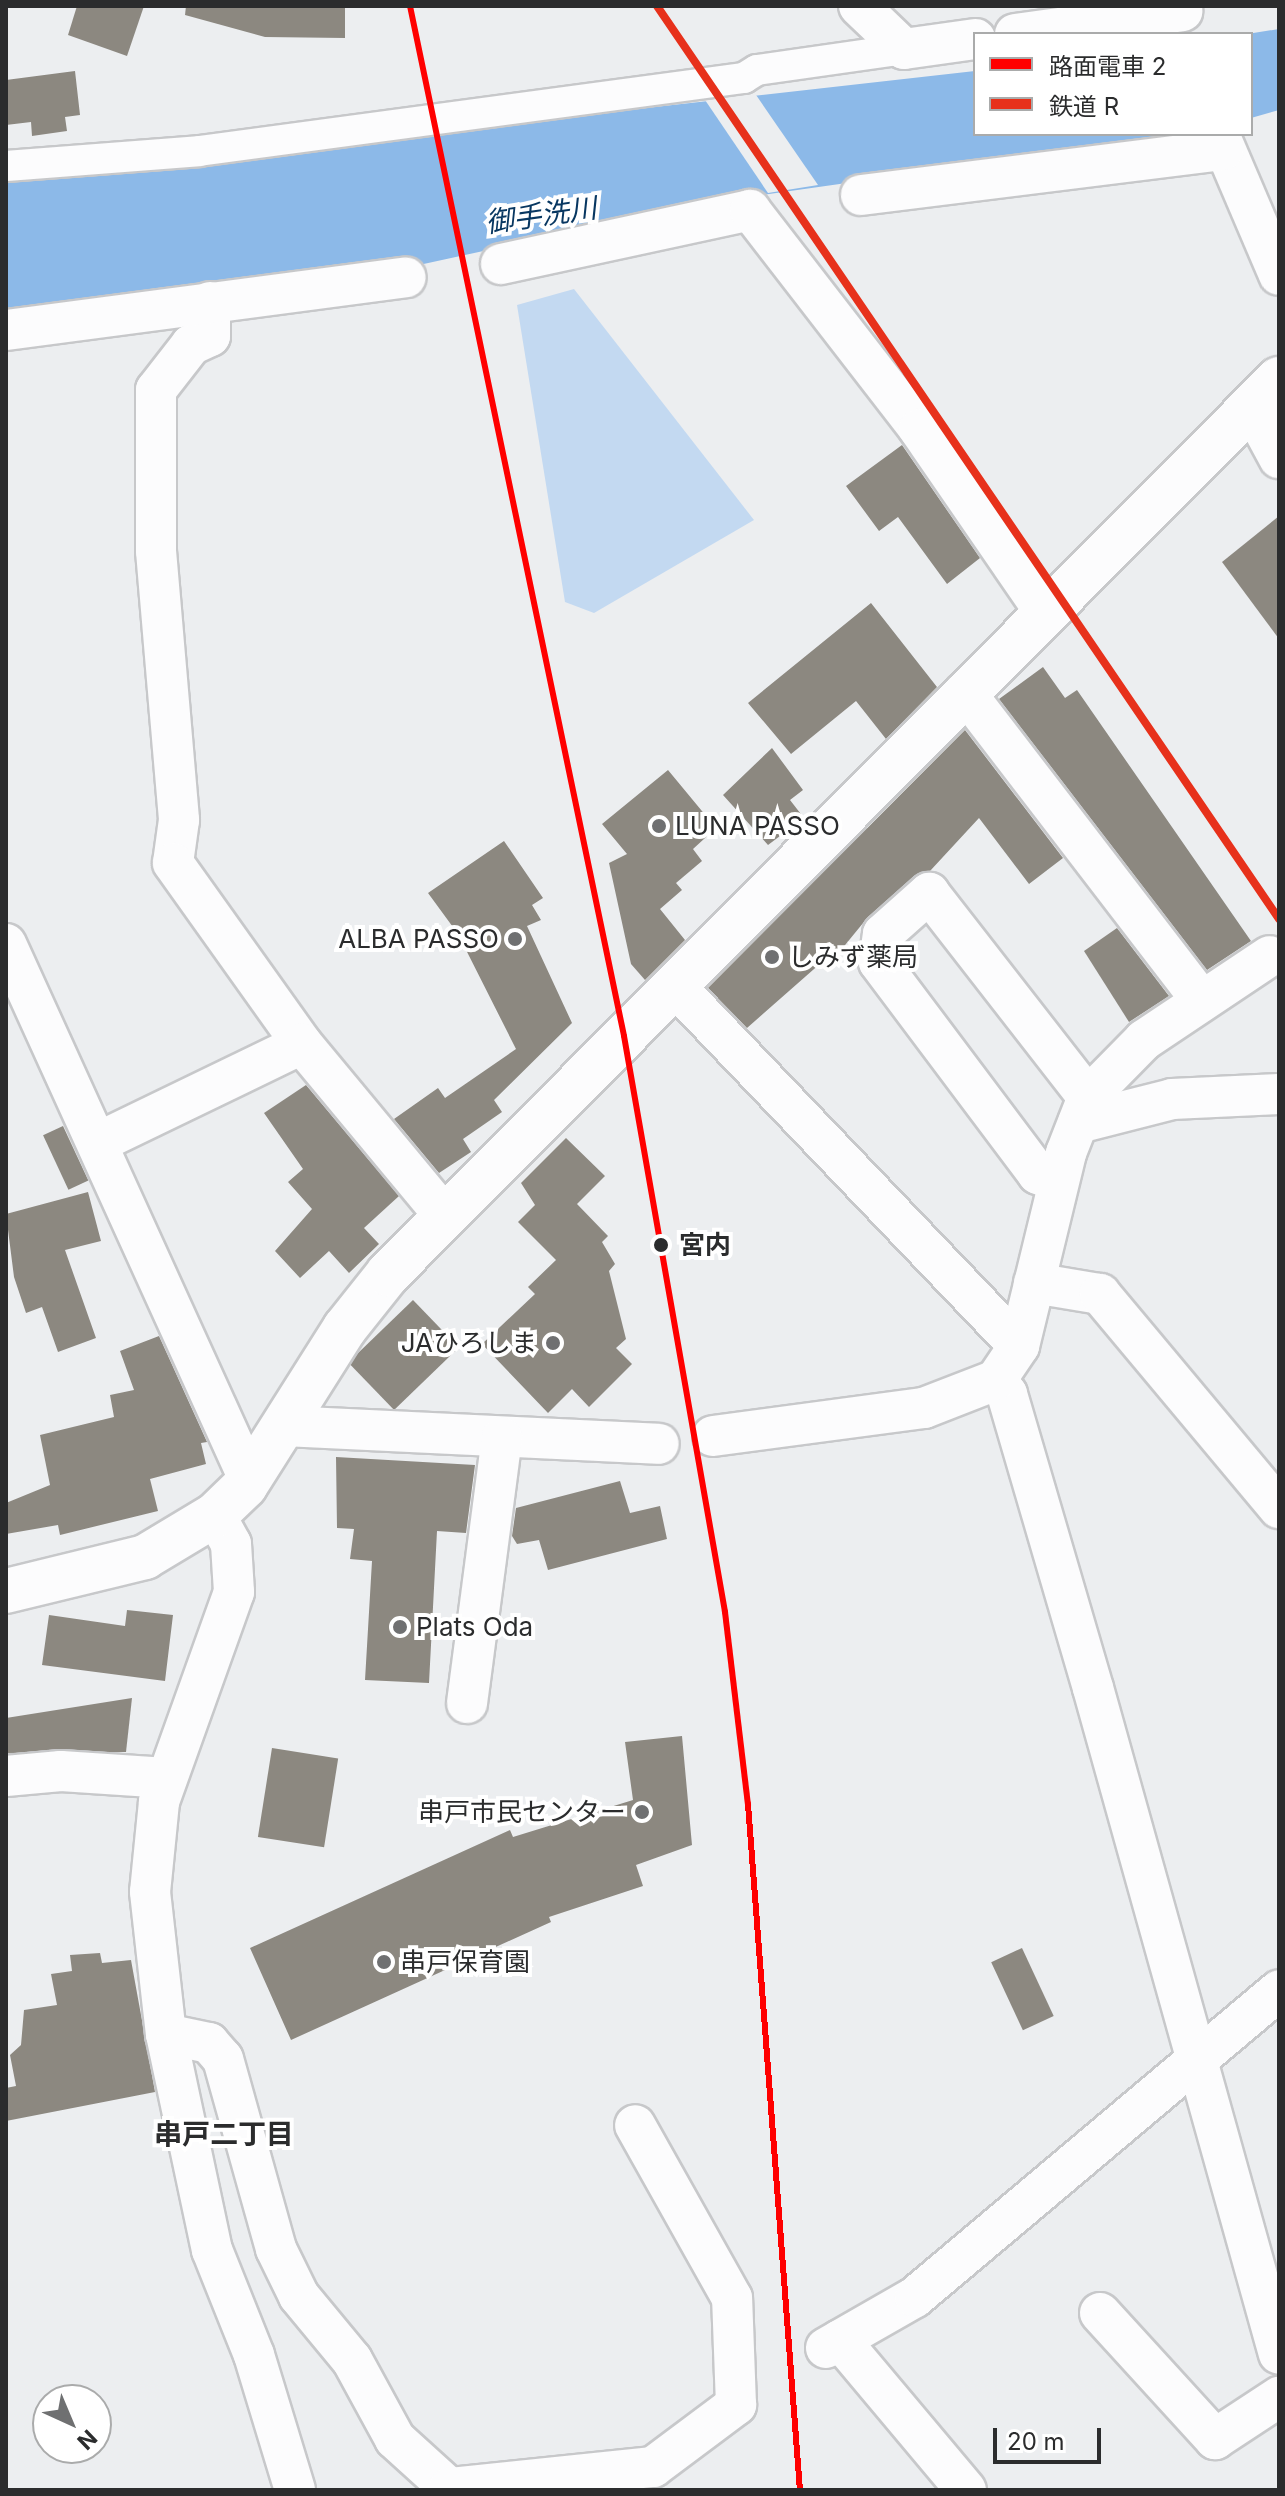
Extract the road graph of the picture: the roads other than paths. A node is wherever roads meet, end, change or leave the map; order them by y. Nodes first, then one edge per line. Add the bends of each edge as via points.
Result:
1 (859, 6) edge
2 (1184, 19) edge
3 (1038, 32) edge
4 (973, 39) edge
5 (904, 49) junction
6 (1221, 140) edge
7 (6, 166) edge
8 (861, 195) dead end
9 (501, 264) dead end
10 (1279, 275) edge
11 (406, 277) dead end
12 (210, 302) junction
13 (6, 330) edge
14 (1265, 393) edge
15 (1279, 458) edge
16 (1045, 612) junction
17 (965, 692) junction
18 (6, 944) edge
19 (1270, 956) dead end
20 (674, 985) junction
21 (1202, 1001) junction
22 (302, 1044) junction
23 (1279, 1094) edge
24 (1083, 1110) junction
25 (99, 1142) junction
26 (1058, 1182) junction
27 (444, 1215) junction
28 (1034, 1283) junction
29 (1019, 1346) junction
30 (996, 1380) junction
31 (283, 1426) junction
32 (713, 1436) dead end
33 (502, 1437) junction
34 (659, 1444) dead end
35 (249, 1479) junction
36 (1279, 1508) edge
37 (215, 1515) junction
38 (6, 1591) edge
39 (467, 1703) dead end
40 (6, 1776) edge
41 (167, 1778) junction
42 (1279, 1991) edge
43 (166, 2034) junction
44 (1195, 2064) junction
45 (635, 2125) dead end
46 (1100, 2313) dead end
47 (1279, 2354) edge
48 (1279, 2397) edge
49 (295, 2490) edge
50 (966, 2490) edge

1 - 5 street
2 - 3 street
4 - 5 street
5 - 7 street via 757,70 744,78 199,151
6 - 8 street
6 - 10 street
9 - 16 street via 750,210 919,429
11 - 12 street
12 - 13 street
12 - 22 street via 210,336 191,345 156,390 156,551 179,820 173,863
14 - 15 street
14 - 16 street
16 - 17 street
17 - 20 street
17 - 21 street
18 - 25 street
19 - 21 street
20 - 27 street
20 - 29 street
21 - 24 street via 1144,1040
22 - 25 street
22 - 27 street
23 - 24 street
24 - 26 street
24 - 26 street via 929,893 883,934 879,962 1038,1174
25 - 35 street
26 - 28 street
27 - 31 street via 345,1328
28 - 29 street
28 - 36 street via 1100,1294
29 - 30 street
30 - 32 street via 924,1408
30 - 44 street via 1007,1394 1089,1673
31 - 33 street
31 - 35 street
33 - 34 street
33 - 39 street
35 - 37 street
37 - 38 street via 145,1557
37 - 41 street via 231,1544 234,1592
40 - 41 street via 61,1771
41 - 43 street via 150,1892
42 - 44 street
43 - 45 street via 209,2043 223,2059 276,2249 299,2296 352,2360 395,2439 449,2488 653,2467 736,2405 732,2298
43 - 49 street via 212,2250 254,2355
44 - 47 street
44 - 50 street via 915,2297 833,2344
46 - 48 street via 1215,2439

